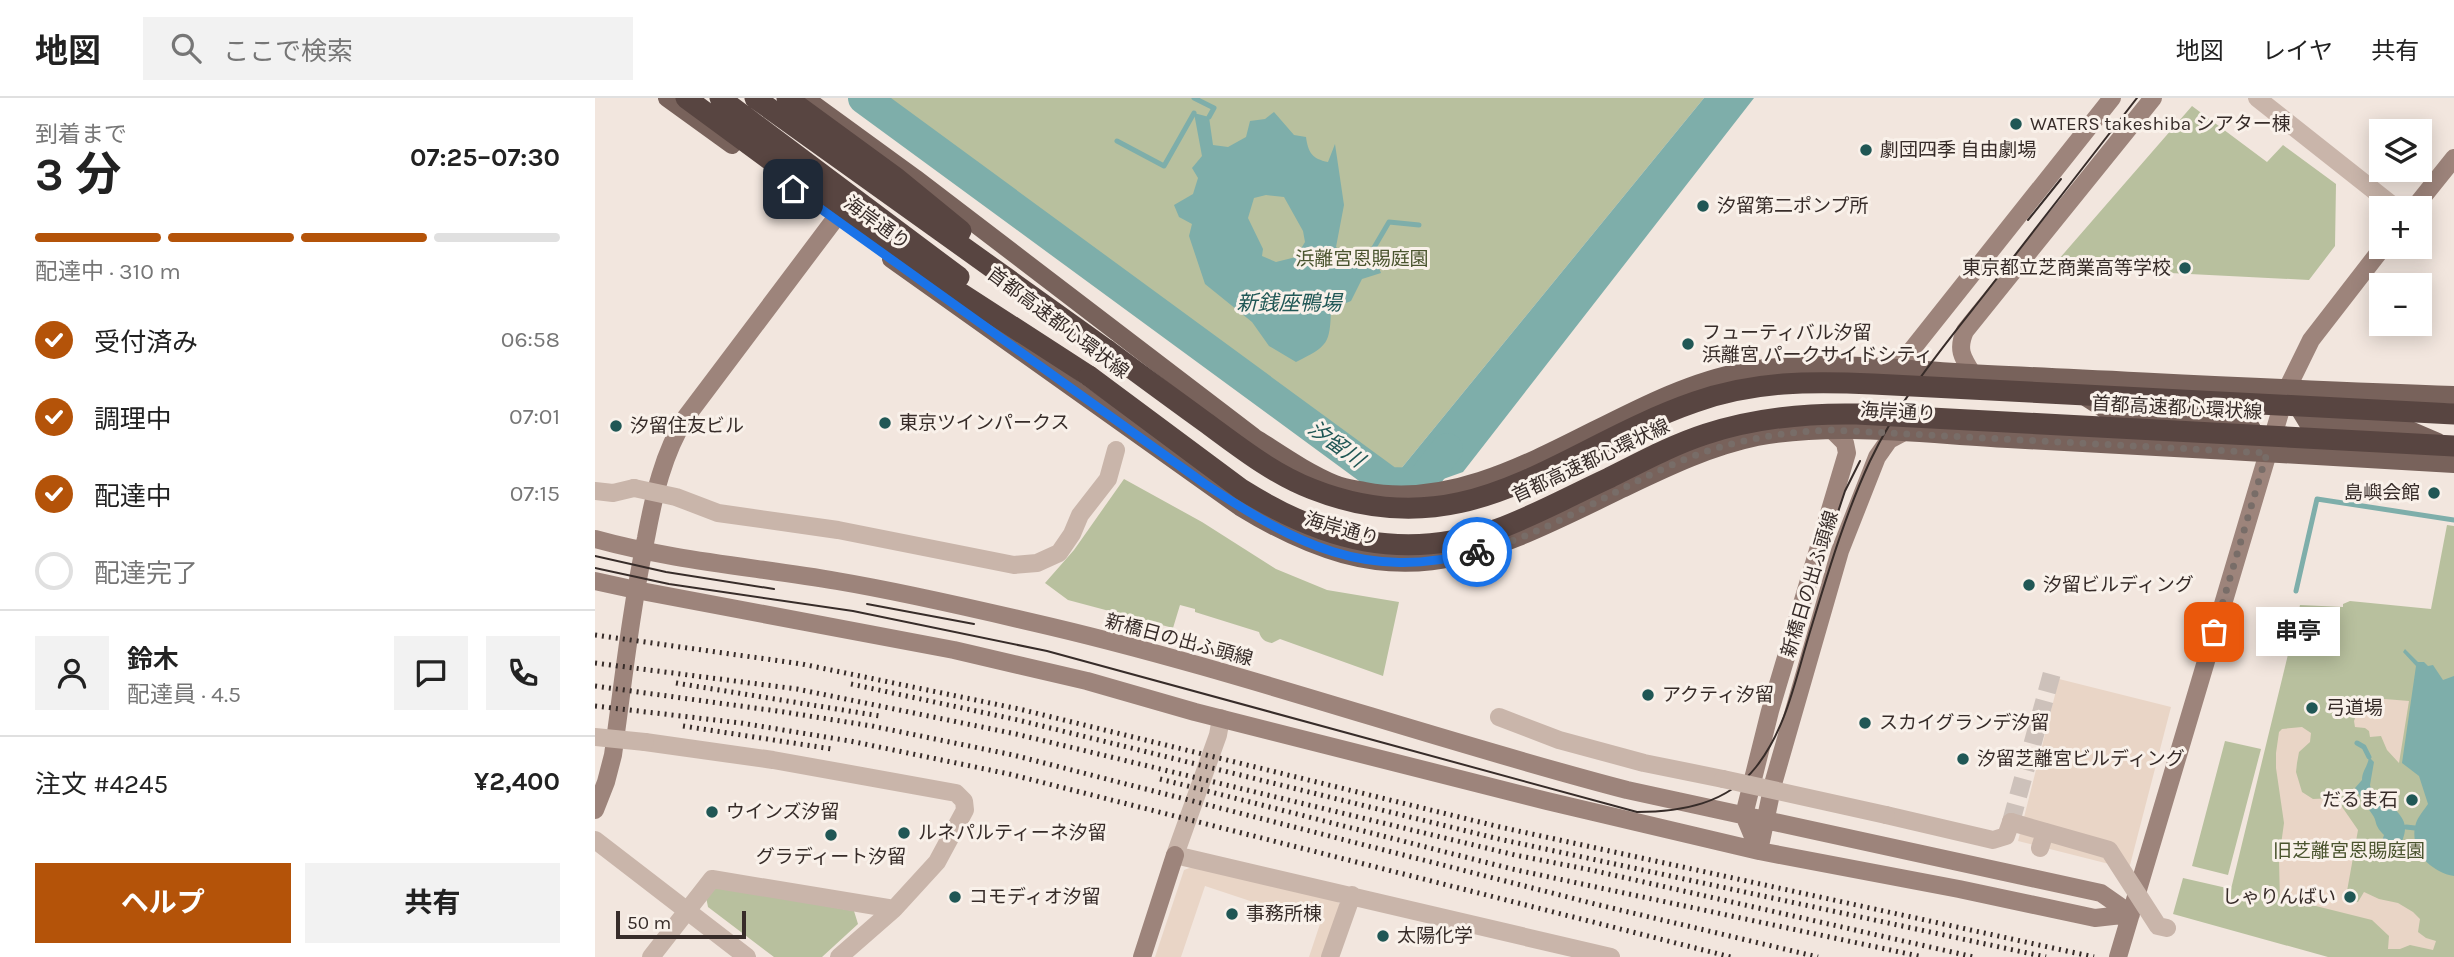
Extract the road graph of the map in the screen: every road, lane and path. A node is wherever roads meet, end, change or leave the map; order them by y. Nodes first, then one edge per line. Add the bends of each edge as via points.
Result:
1 (667, 98) edge
2 (686, 98) edge
3 (720, 98) edge
4 (755, 98) edge
5 (787, 98) edge
6 (805, 98) edge
7 (2112, 98) edge
8 (2153, 98) edge
9 (2256, 98) edge
10 (2454, 158) edge
11 (2381, 196) edge
12 (2424, 196) edge
13 (835, 219) junction
14 (2374, 259) edge
15 (1107, 350) junction
16 (1888, 368) junction
17 (1972, 373) junction
18 (1089, 376) junction
19 (2054, 377) junction
20 (2287, 389) junction
21 (2454, 395) edge
22 (2454, 414) edge
23 (1832, 430) junction
24 (1902, 433) junction
25 (2454, 448) edge
26 (1116, 450) dead end
27 (2267, 453) junction
28 (2454, 464) edge
29 (595, 491) edge
30 (595, 539) edge
31 (643, 552) junction
32 (595, 581) edge
33 (636, 590) junction
34 (1221, 718) junction
35 (1499, 718) dead end
36 (595, 737) edge
37 (595, 810) edge
38 (1744, 815) junction
39 (1765, 820) junction
40 (595, 840) edge
41 (1759, 851) junction
42 (1175, 855) junction
43 (1352, 895) junction
44 (894, 909) junction
45 (686, 910) junction
46 (2130, 914) junction
47 (2167, 928) dead end
48 (1540, 949) edge
49 (651, 957) edge
50 (747, 957) edge
51 (839, 957) edge
52 (1142, 957) edge
53 (1331, 957) edge
54 (1611, 957) edge
55 (2118, 957) edge

1 - 13 main road, 海岸通り
2 - 18 highway via 884,243
3 - 18 highway, 首都高速都心環状線
4 - 15 highway, 首都高速都心環状線
5 - 15 highway via 895,177
6 - 16 main road via 1254,437 1338,485 1400,496 1443,492 1522,465 1660,397 1717,376 1778,367
7 - 16 main road via 1910,352
8 - 17 main road via 1965,331 1960,353
9 - 11 street
10 - 12 main road
13 - 23 main road, 海岸通り via 1240,507 1290,536 1357,559 1424,563 1486,550 1711,450 1758,437
13 - 31 main road via 682,422 657,483
14 - 20 main road via 2311,340
15 - 22 highway, 首都高速都心環状線, bridge via 1286,477 1341,499 1406,509 1455,505 1497,493 1669,412 1721,394 1779,383 1862,383
16 - 17 main road
17 - 19 main road
18 - 25 highway, 首都高速都心環状線, bridge via 1263,503 1332,534 1388,545 1445,542 1497,529 1681,444 1779,417 1857,414
19 - 20 main road
19 - 27 main road via 2106,411 2245,417
20 - 21 main road
20 - 25 main road via 2309,425 2410,430
20 - 27 main road
23 - 24 main road, 海岸通り
23 - 38 main road, 新橋日の出ふ頭線 via 1845,443 1847,453
24 - 27 main road, 海岸通り
24 - 39 main road, 新橋日の出ふ頭線 via 1889,440 1877,457 1840,551
26 - 29 street, bridge via 1108,479 1059,553 1037,563 1014,565 838,530 718,513 634,488
27 - 28 main road, 海岸通り
27 - 46 main road
30 - 31 main road, 新橋日の出ふ頭線
31 - 33 main road
31 - 38 main road, 新橋日の出ふ頭線 via 839,581 1033,622 1341,706 1555,772
32 - 33 main road
33 - 34 main road via 954,650
33 - 37 main road via 613,755
34 - 41 main road
34 - 42 street
35 - 47 street, bridge via 1644,763 1993,840 2006,836 2011,822 2042,840 2109,850 2158,926
36 - 44 street, bridge via 773,760 956,793 965,810 937,862
38 - 39 main road, 新橋日の出ふ頭線
38 - 41 main road
39 - 41 main road
39 - 46 main road via 2101,893
40 - 45 street
41 - 46 main road via 2095,918
42 - 43 street
42 - 52 main road
43 - 48 street
43 - 53 street
44 - 45 street via 712,879
44 - 51 street
45 - 49 street
45 - 50 street
46 - 55 main road
48 - 54 street

